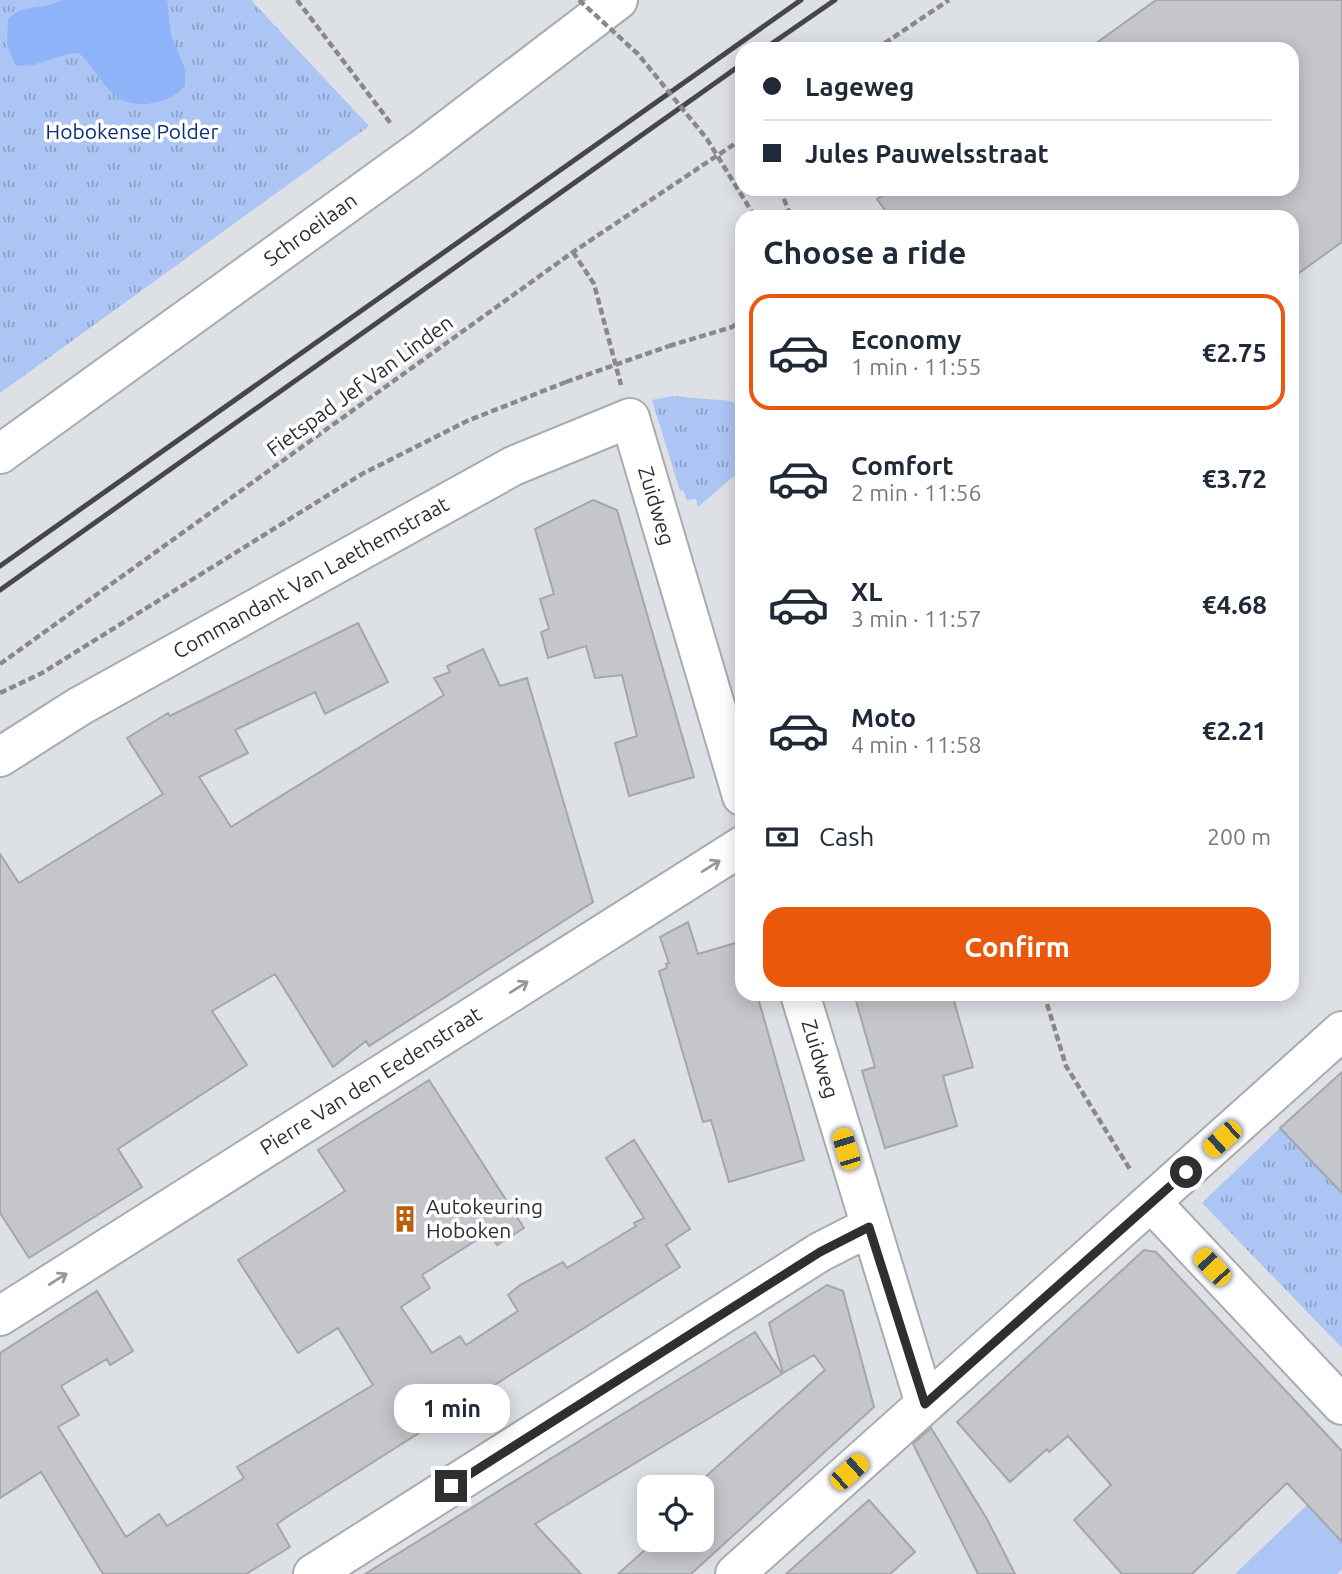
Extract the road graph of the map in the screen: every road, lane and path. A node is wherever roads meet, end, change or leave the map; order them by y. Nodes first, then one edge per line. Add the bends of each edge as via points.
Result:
1 (298, 0) edge
2 (579, 0) edge
3 (618, 0) edge
4 (949, 0) edge
5 (886, 42) edge
6 (393, 125) dead end
7 (735, 144) edge
8 (735, 184) edge
9 (573, 252) junction
10 (735, 325) edge
11 (630, 418) junction
12 (0, 454) edge
13 (0, 664) edge
14 (2, 691) edge
15 (0, 757) edge
16 (735, 772) edge
17 (735, 850) edge
18 (802, 1001) edge
19 (1046, 1001) edge
20 (1342, 1031) edge
21 (1152, 1203) junction
22 (869, 1227) junction
23 (0, 1316) edge
24 (925, 1404) junction
25 (1342, 1405) edge
26 (313, 1574) edge
27 (735, 1574) edge

1 - 6 path
2 - 8 path, bridge via 638,54 707,139
3 - 12 street, Schroeilaan via 421,150
4 - 5 path
7 - 9 path, Fietspad Jef Van Linden
9 - 11 path via 593,284
9 - 13 path, Fietspad Jef Van Linden
10 - 14 path, bridge via 467,421 362,474 42,673
11 - 15 street, Commandant Van Laethemstraat via 513,466 92,700
11 - 16 street, Zuidweg
23 -> 17 street, Pierre Van den Eedenstraat
18 - 22 street, Zuidweg
19 - 21 path via 1066,1066
20 - 21 street
21 - 24 street
21 - 25 street
22 - 24 street, Zuidweg
22 - 26 street via 820,1252
24 - 27 street

